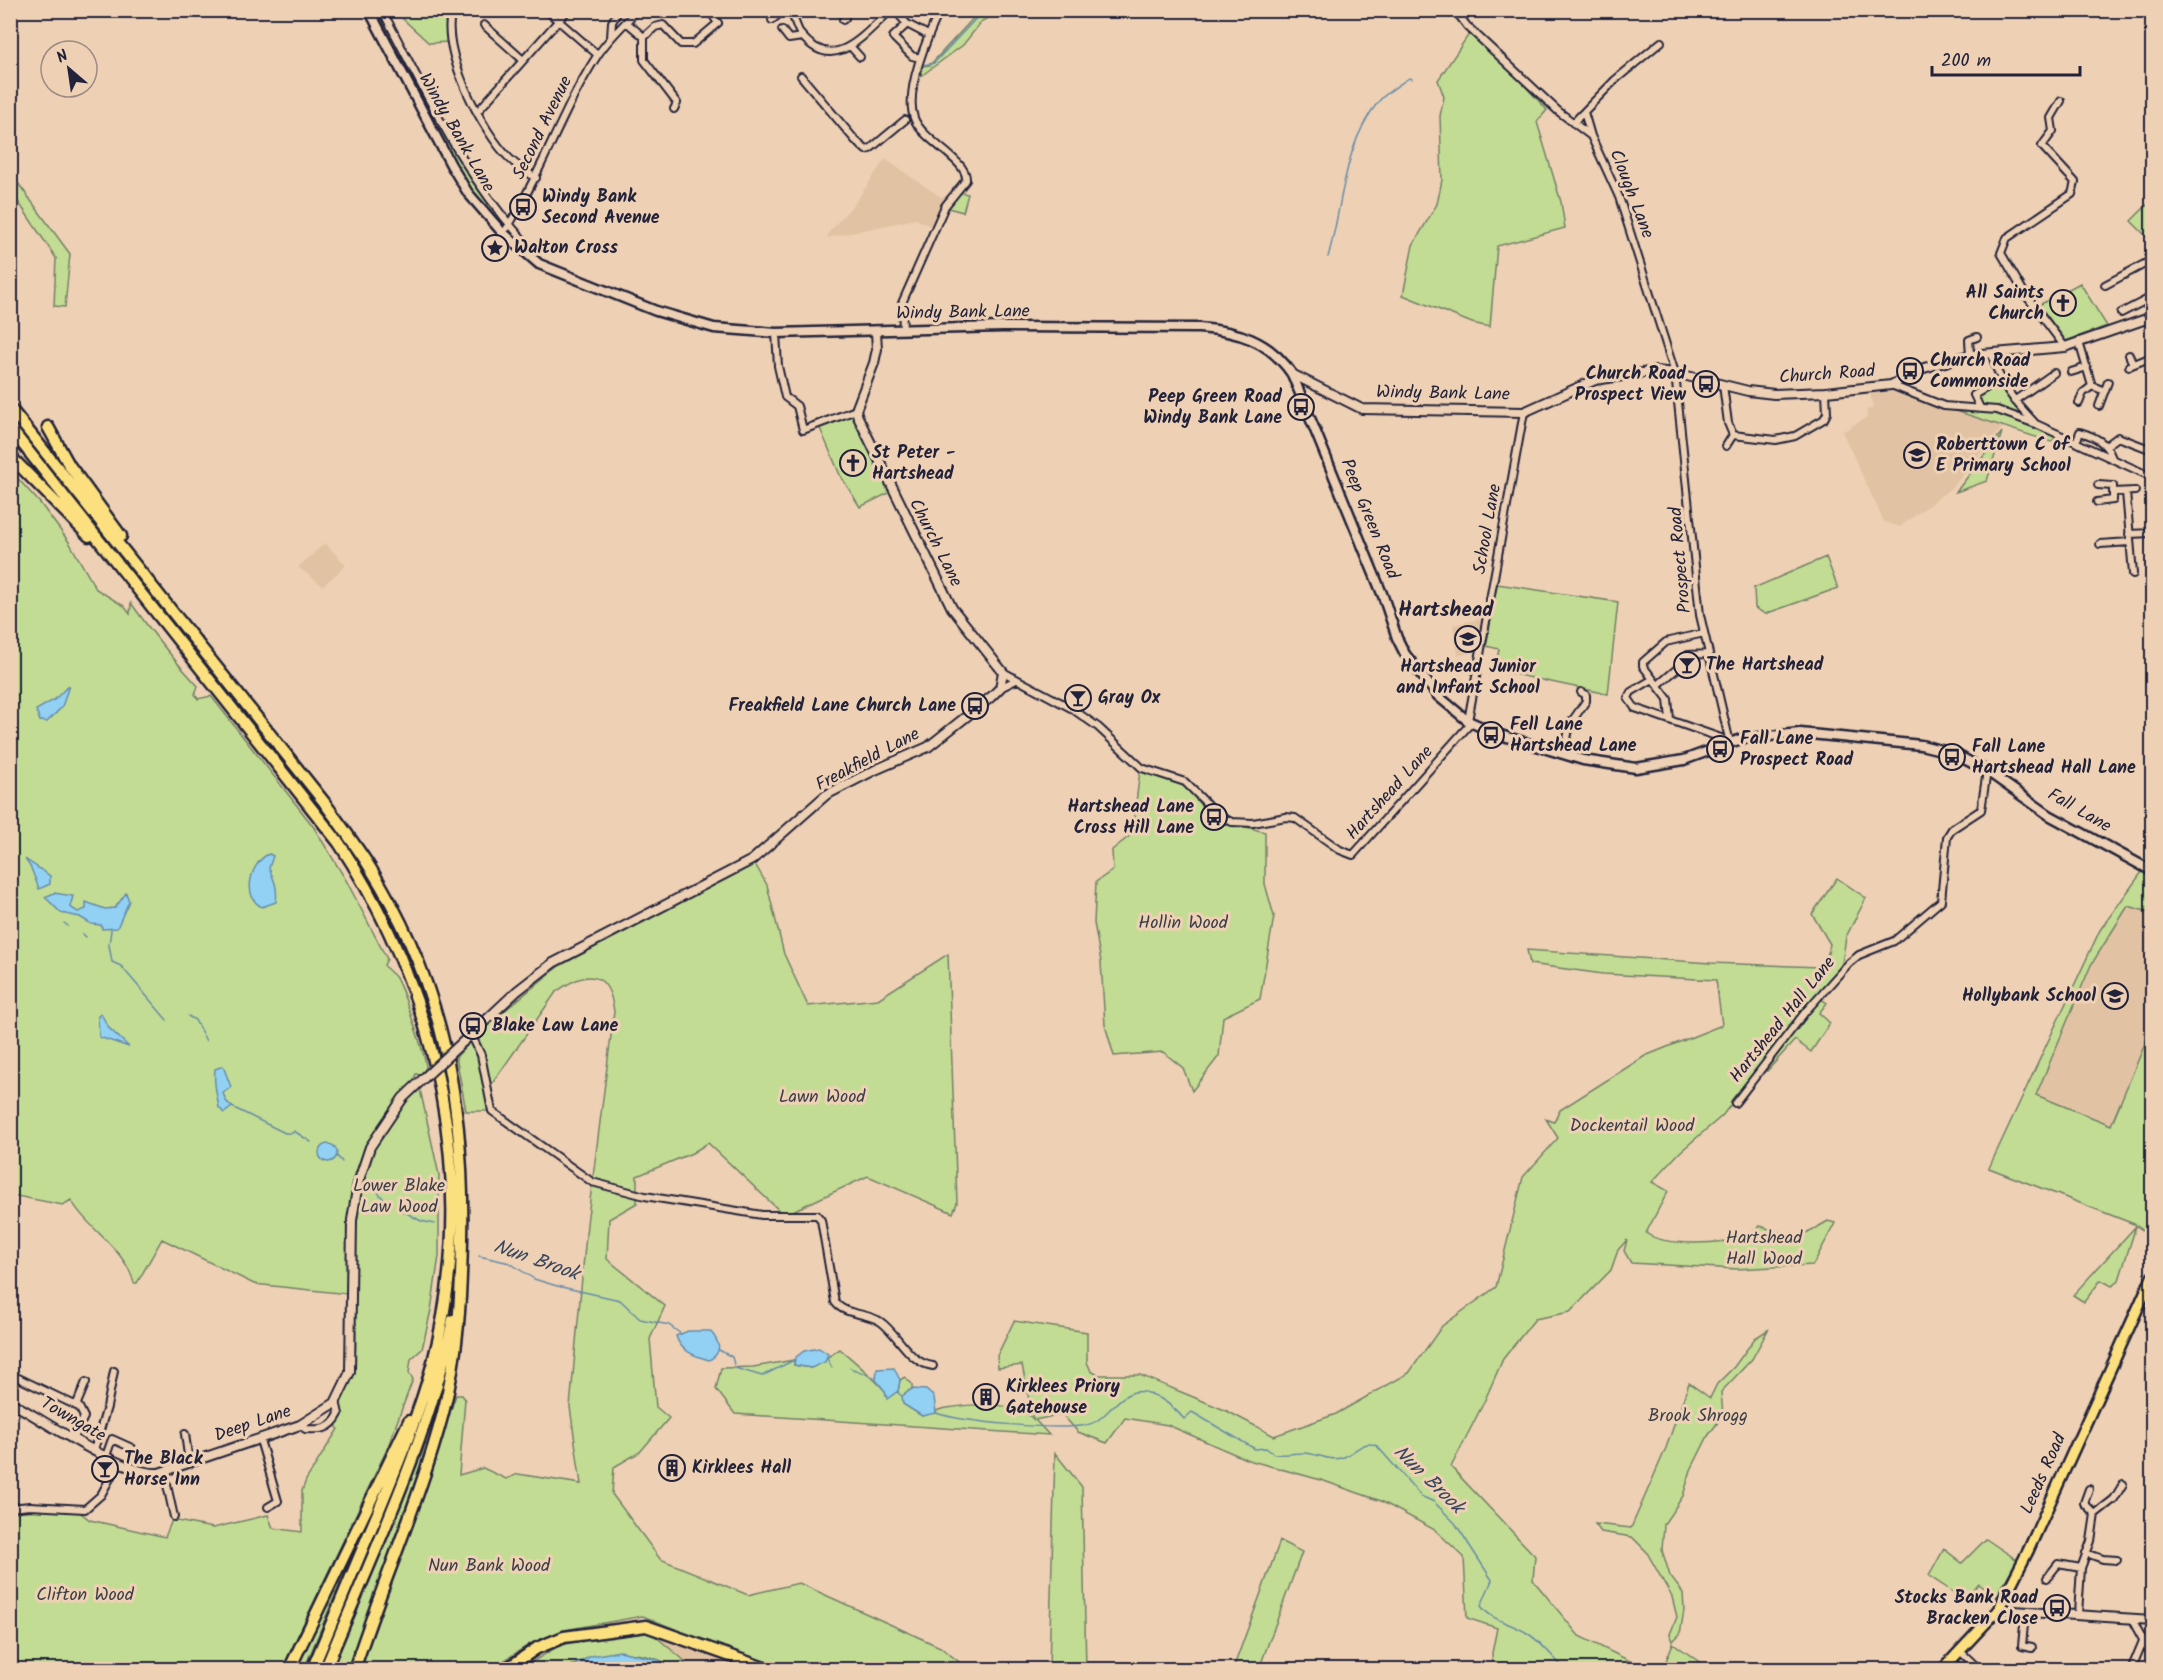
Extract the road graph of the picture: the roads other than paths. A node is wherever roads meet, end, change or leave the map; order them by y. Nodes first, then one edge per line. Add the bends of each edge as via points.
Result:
1 (369, 10) edge
2 (382, 10) edge
3 (452, 10) edge
4 (546, 10) edge
5 (568, 10) edge
6 (619, 10) edge
7 (637, 10) edge
8 (709, 10) edge
9 (784, 10) edge
10 (790, 10) edge
11 (840, 10) edge
12 (940, 10) edge
13 (1455, 10) edge
14 (898, 12) edge
15 (772, 20) dead end
16 (843, 20) dead end
17 (558, 21) junction
18 (626, 22) junction
19 (907, 24) junction
20 (484, 25) dead end
21 (782, 30) dead end
22 (928, 35) junction
23 (644, 37) junction
24 (802, 37) junction
25 (611, 38) junction
26 (1661, 42) dead end
27 (850, 46) junction
28 (598, 55) junction
29 (860, 57) dead end
30 (920, 58) junction
31 (523, 60) junction
32 (801, 76) dead end
33 (2061, 101) dead end
34 (674, 109) dead end
35 (478, 111) junction
36 (1584, 112) junction
37 (909, 116) junction
38 (1573, 123) junction
39 (1591, 136) junction
40 (536, 178) junction
41 (506, 230) junction
42 (530, 247) dead end
43 (2152, 260) edge
44 (2105, 285) dead end
45 (2152, 297) edge
46 (2121, 313) dead end
47 (2152, 317) edge
48 (903, 330) junction
49 (876, 332) junction
50 (776, 333) junction
51 (1977, 337) dead end
52 (2079, 342) junction
53 (2065, 346) junction
54 (1992, 354) junction
55 (1970, 355) junction
56 (2129, 355) dead end
57 (2152, 357) edge
58 (2086, 367) junction
59 (2071, 372) dead end
60 (1675, 373) junction
61 (2054, 373) dead end
62 (1292, 374) junction
63 (2000, 380) junction
64 (2108, 382) dead end
65 (1723, 385) junction
66 (1891, 385) junction
67 (2092, 386) junction
68 (2104, 391) junction
69 (1826, 392) junction
70 (2014, 401) junction
71 (2079, 403) dead end
72 (2099, 406) dead end
73 (10, 408) edge
74 (1980, 408) junction
75 (856, 410) junction
76 (1524, 412) junction
77 (2036, 424) junction
78 (48, 427) dead end
79 (10, 428) edge
80 (1733, 435) junction
81 (2076, 442) junction
82 (1726, 446) dead end
83 (2106, 446) junction
84 (2152, 450) edge
85 (10, 456) edge
86 (2112, 458) junction
87 (2152, 477) edge
88 (2098, 485) dead end
89 (2135, 491) dead end
90 (2113, 492) junction
91 (2126, 492) junction
92 (2097, 502) dead end
93 (2152, 533) edge
94 (2129, 534) junction
95 (2130, 542) junction
96 (2100, 544) dead end
97 (2133, 573) dead end
98 (149, 581) junction
99 (135, 584) junction
100 (1704, 633) junction
101 (1708, 654) junction
102 (1003, 672) junction
103 (1016, 680) junction
104 (1656, 682) junction
105 (1000, 688) junction
106 (1587, 694) dead end
107 (1670, 720) junction
108 (1469, 722) junction
109 (1729, 743) junction
110 (1564, 754) junction
111 (1987, 771) junction
112 (2152, 871) edge
113 (469, 1037) junction
114 (1735, 1103) dead end
115 (462, 1239) junction
116 (2152, 1277) edge
117 (933, 1366) dead end
118 (114, 1371) dead end
119 (10, 1374) edge
120 (86, 1382) dead end
121 (336, 1401) junction
122 (10, 1402) edge
123 (76, 1406) junction
124 (418, 1408) junction
125 (301, 1424) junction
126 (185, 1434) dead end
127 (74, 1437) junction
128 (260, 1440) junction
129 (132, 1448) dead end
130 (94, 1450) junction
131 (106, 1456) junction
132 (119, 1462) junction
133 (189, 1462) junction
134 (159, 1473) junction
135 (2123, 1484) dead end
136 (2089, 1489) dead end
137 (2114, 1499) junction
138 (268, 1507) dead end
139 (2119, 1507) dead end
140 (10, 1509) edge
141 (2095, 1514) junction
142 (174, 1517) dead end
143 (2086, 1553) junction
144 (2117, 1560) dead end
145 (2081, 1568) junction
146 (2047, 1578) dead end
147 (1998, 1610) junction
148 (2025, 1613) junction
149 (2078, 1614) junction
150 (2131, 1618) junction
151 (2152, 1620) edge
152 (2143, 1641) junction
153 (2032, 1648) dead end
154 (1960, 1651) junction
155 (2152, 1656) edge
156 (289, 1670) edge
157 (312, 1670) edge
158 (325, 1670) edge
159 (354, 1670) edge
160 (505, 1670) edge
161 (770, 1670) edge
162 (1942, 1670) edge
163 (1980, 1670) edge
164 (2131, 1670) edge

1 - 41 main road, Windy Bank Lane via 468,193
2 - 41 street, Windy Bank Lane via 463,162
3 - 35 street via 450,36 454,60
4 - 17 street
5 - 17 street
6 - 25 street, Second Avenue via 612,22
7 - 18 street, Second Avenue
8 - 23 street via 718,23 693,44 681,44 663,25
9 - 15 street
10 - 24 street
11 - 16 street
12 - 22 street
13 - 38 street, Clough Lane via 1467,26
14 - 19 street
14 - 27 street
17 - 28 street
17 - 31 street
18 - 23 street
18 - 25 street, Second Avenue
19 - 22 street
19 - 30 street via 893,37 912,56
20 - 31 street
21 - 24 street via 789,39
22 - 30 street
23 - 34 street via 644,60 674,98
24 - 27 street via 826,53 842,52
25 - 28 street, Second Avenue
26 - 36 street
27 - 29 street
28 - 40 street, Second Avenue
30 - 37 street
31 - 35 street
32 - 37 street via 866,150
33 - 53 street via 2051,118 2053,131 2042,146 2075,182 2072,194 2007,238 2001,253
35 - 40 street via 502,150
36 - 38 street
36 - 39 street
37 - 48 street via 943,152 964,167 966,180 945,206 902,303
38 - 39 street, Clough Lane
39 - 60 street, Clough Lane via 1619,197
40 - 41 street, Second Avenue
41 - 42 street, Windy Bank Lane
41 - 50 main road, Windy Bank Lane via 539,264 656,311 714,328
43 - 44 street
45 - 46 street
47 - 52 street, Church Road
48 - 49 main road, Windy Bank Lane
48 - 62 main road, Windy Bank Lane via 1230,330 1254,340
49 - 50 main road, Windy Bank Lane
49 - 75 street via 878,349
50 - 75 street via 785,397 797,406 802,430
51 - 55 street via 1969,340
52 - 53 street, Church Road
52 - 58 street
53 - 54 street, Church Road
54 - 55 street, Church Road
54 - 63 street
55 - 66 street, Church Road via 1924,368
56 - 57 street via 2131,365
58 - 59 street
58 - 67 street
60 - 65 street, Church Road
60 - 76 street, Windy Bank Lane via 1656,371 1595,380
60 - 100 street, Prospect Road
61 - 70 street
62 - 76 street, Windy Bank Lane via 1362,409
62 - 108 main road, Peep Green Road via 1397,639 1438,696
63 - 70 street
63 - 74 street via 1974,395
64 - 68 street
65 - 69 street, Church Road via 1774,394
65 - 80 street
66 - 69 street, Church Road
66 - 74 street via 1944,406
67 - 68 street
67 - 71 street
68 - 72 street
69 - 80 street via 1824,420 1795,436 1776,440
70 - 77 street
73 - 98 highway
74 - 77 street
75 - 102 street, Church Lane via 952,608
76 - 108 street, School Lane
77 - 81 street
78 - 98 highway via 69,465
79 - 99 highway
80 - 82 street
81 - 83 street via 2080,432 2094,436
81 - 86 street
83 - 84 street via 2118,437
83 - 86 street
85 - 99 highway
86 - 87 street
88 - 90 street via 2112,486
89 - 91 street
90 - 91 street
90 - 92 street via 2113,500
91 - 94 street
93 - 94 street
94 - 95 street
95 - 96 street
95 - 97 street
98 - 115 highway via 324,802 370,867 398,920 425,982 446,1047 463,1170
99 - 124 highway via 339,843 382,916 415,994 445,1105 452,1215 444,1313
100 - 101 street, Prospect Road
100 - 104 street via 1666,642 1654,650 1643,666
101 - 104 street via 1688,655 1679,667
101 - 109 street, Prospect Road
102 - 103 street, Hartshead Lane
102 - 105 street
103 - 105 street
103 - 108 street, Hartshead Lane via 1071,708 1142,768 1185,782 1219,816 1253,824 1295,818 1353,855
104 - 107 street via 1670,706
104 - 107 street via 1630,692 1630,704 1641,712
105 - 113 street, Freakfield Lane via 928,747 826,795 752,860 553,963
106 - 110 street via 1570,724
107 - 109 street
108 - 110 main road, Fall Lane
109 - 110 main road, Fall Lane via 1684,760 1636,768
109 - 111 main road, Fall Lane via 1800,733 1830,734 1921,745 1953,753
111 - 112 main road, Fall Lane via 2049,815
111 - 114 street, Hartshead Hall Lane via 1981,810 1952,829 1947,837 1941,901 1894,941 1849,963 1806,1011
113 - 117 street via 481,1055 492,1111 592,1182 645,1196 762,1215 817,1215 835,1302 839,1307 875,1318 914,1357
113 - 121 street, Deep Lane, bridge via 403,1098 370,1147 358,1183 352,1220 350,1372
115 - 158 highway via 455,1311 443,1369 417,1447
115 - 159 highway via 461,1313 443,1414
116 - 147 main road, Leeds Road
118 - 130 street
119 - 123 street
120 - 123 street
121 - 125 street, Deep Lane
121 - 125 street via 339,1414 330,1427 305,1429
122 - 127 street, Towngate
123 - 127 street via 84,1417
124 - 156 highway via 401,1433
124 - 157 highway
125 - 128 street, Deep Lane
126 - 133 street
127 - 130 street, Towngate
128 - 133 street, Deep Lane
128 - 138 street via 278,1501
129 - 131 street via 112,1439
130 - 131 street, Towngate
131 - 132 street, Towngate
132 - 134 street, Towngate via 148,1474
132 - 140 street via 101,1495 85,1509
133 - 134 street
134 - 142 street via 169,1492
135 - 137 street
136 - 141 street via 2084,1503
137 - 139 street
137 - 141 street
141 - 143 street
143 - 144 street
143 - 145 street
145 - 146 street via 2058,1564
145 - 149 street
147 - 148 street
147 - 154 main road, Leeds Road
148 - 149 street
148 - 153 street via 2022,1646
149 - 150 street
150 - 151 street
150 - 152 street
152 - 155 street
152 - 164 street
154 - 162 main road, Leeds Road
154 - 163 street
160 - 161 highway via 537,1648 564,1637 646,1626

